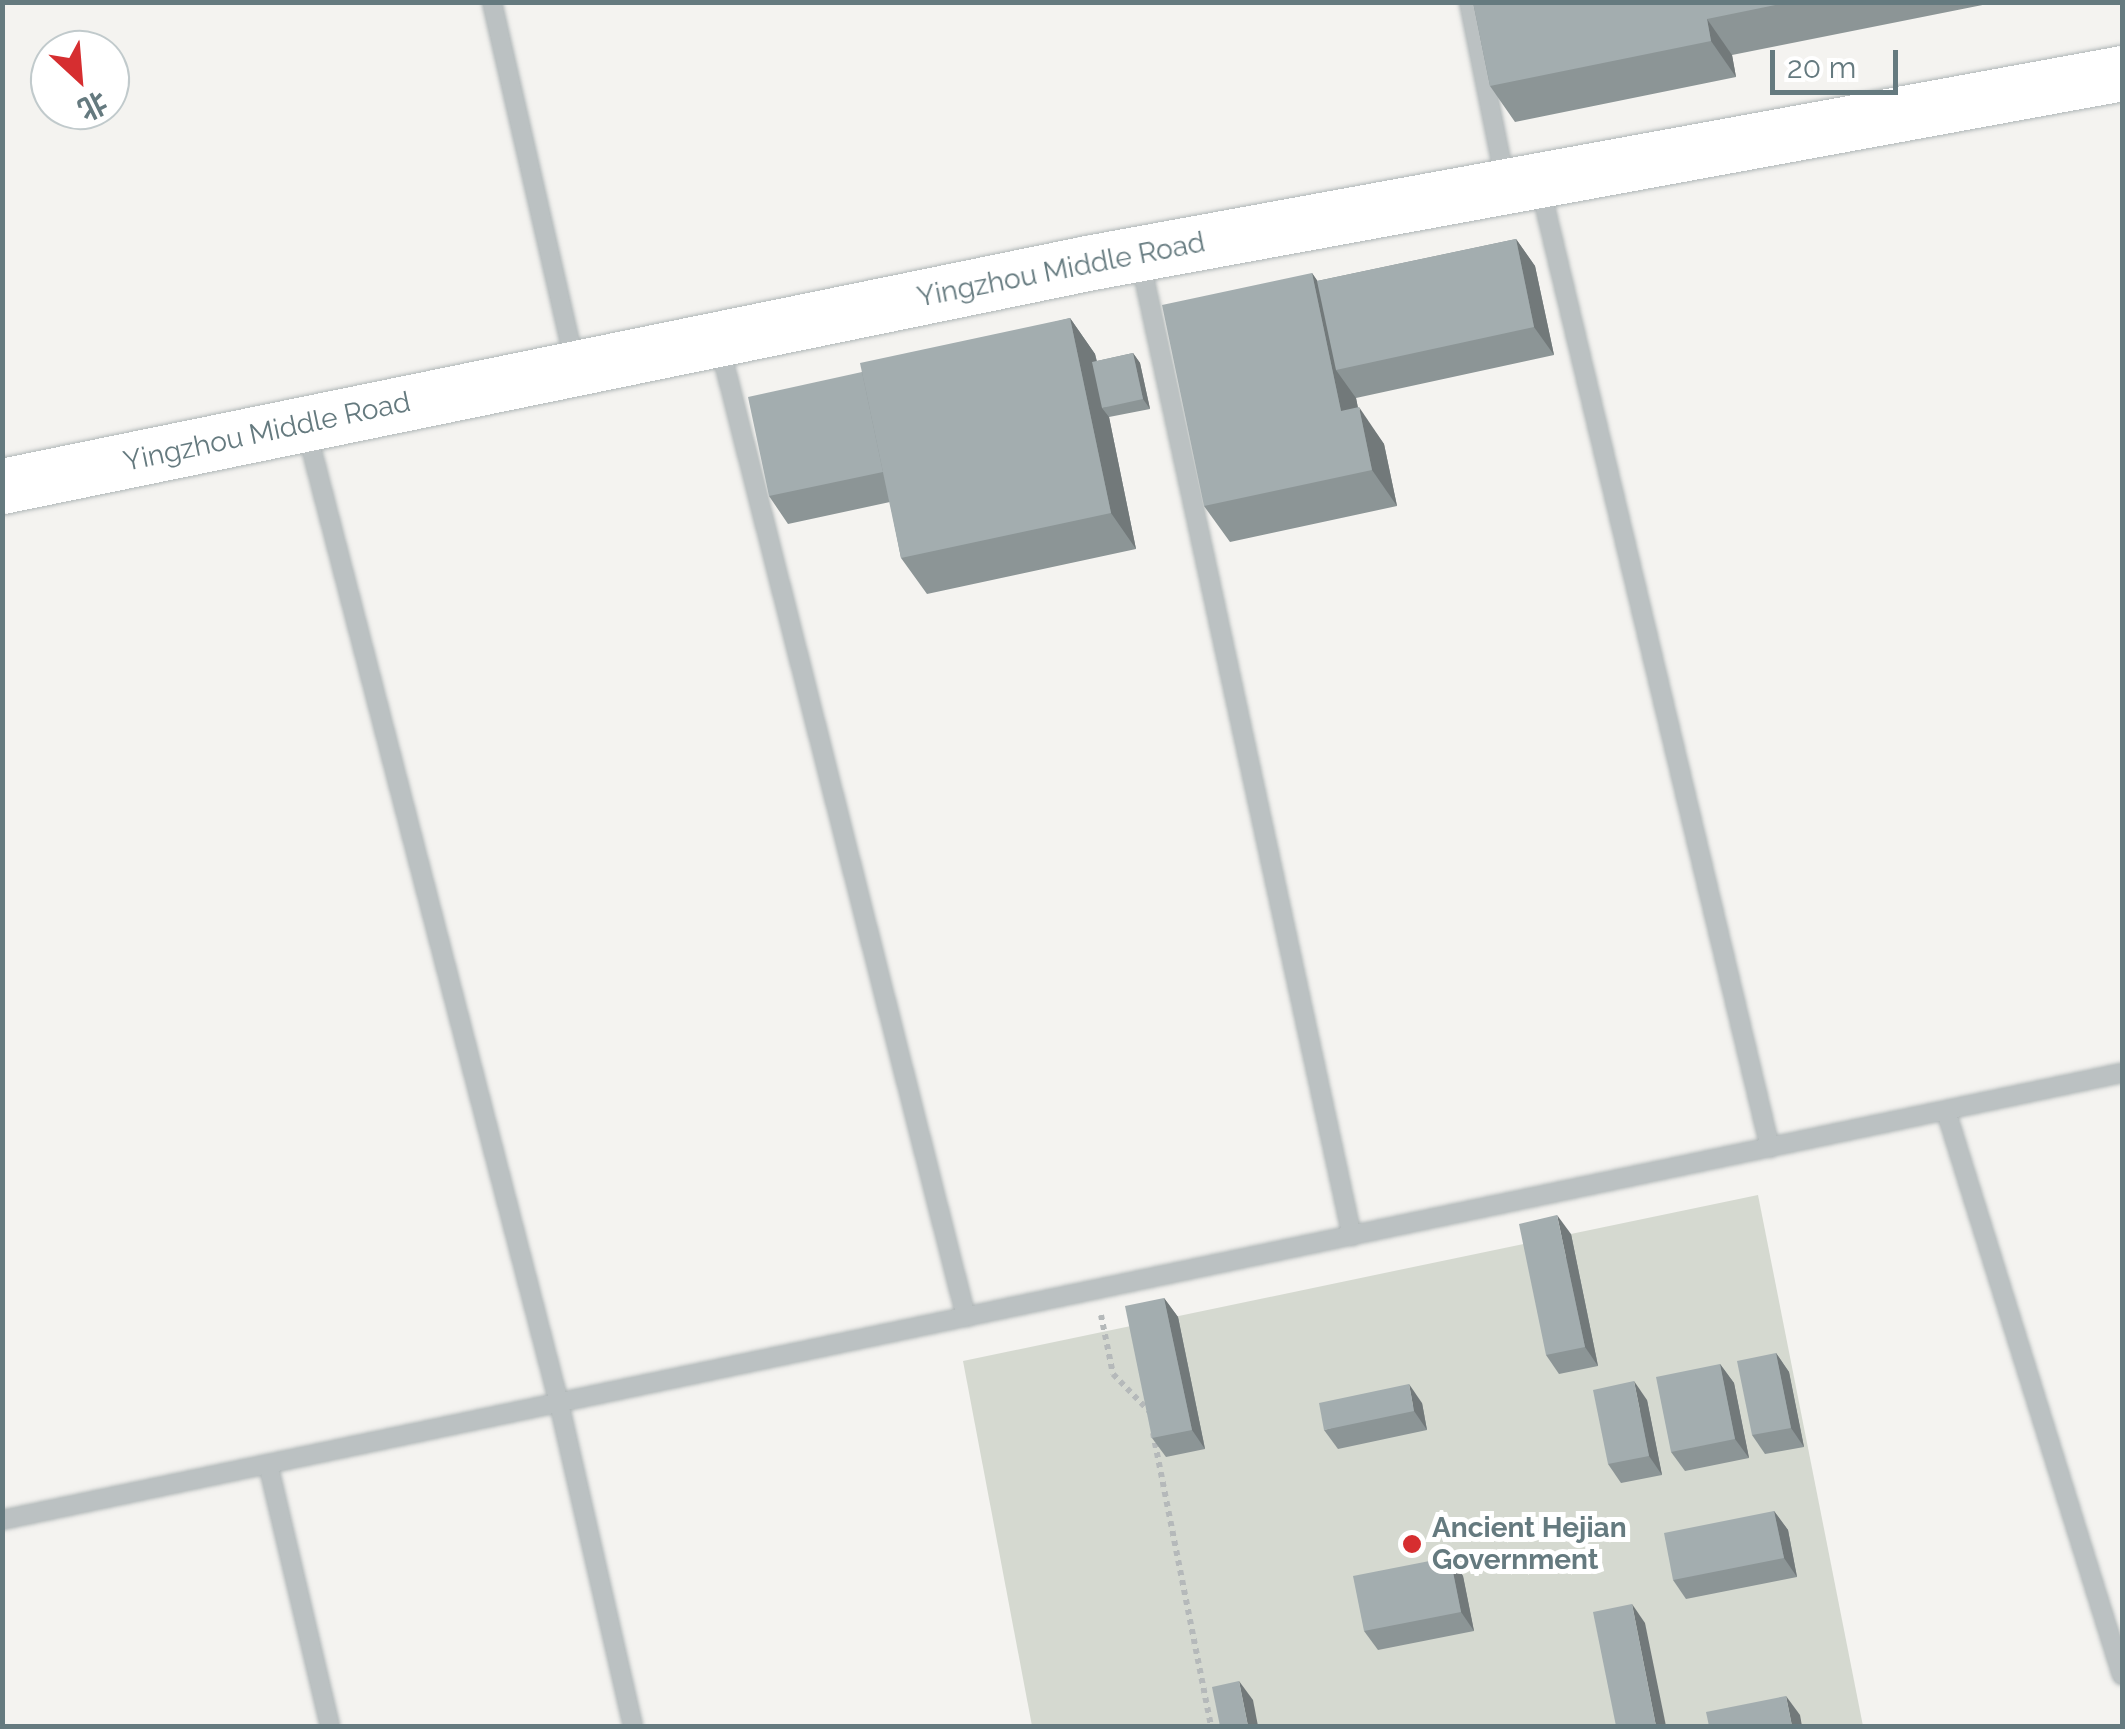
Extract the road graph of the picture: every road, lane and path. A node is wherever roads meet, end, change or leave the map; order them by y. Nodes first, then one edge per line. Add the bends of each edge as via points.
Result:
1 (492, 2) edge
2 (1468, 2) edge
3 (2122, 73) edge
4 (1522, 183) junction
5 (1139, 254) junction
6 (718, 339) junction
7 (576, 368) junction
8 (305, 424) junction
9 (2, 486) edge
10 (2122, 1074) edge
11 (1946, 1110) junction
12 (1770, 1148) junction
13 (1352, 1236) junction
14 (1096, 1290) junction
15 (966, 1317) junction
16 (560, 1403) junction
17 (268, 1464) junction
18 (2, 1520) edge
19 (2122, 1675) edge
20 (330, 1726) edge
21 (633, 1726) edge
22 (1211, 1726) edge

1 - 7 street
2 - 4 street
3 - 4 main road, Yingzhou Middle Road
4 - 5 main road, Yingzhou Middle Road
4 - 12 street
5 - 6 main road, Yingzhou Middle Road
5 - 13 street
6 - 7 main road, Yingzhou Middle Road
6 - 15 street
7 - 8 main road, Yingzhou Middle Road
8 - 9 main road, Yingzhou Middle Road
8 - 16 street
10 - 11 street
11 - 12 street
11 - 19 street
12 - 13 street
13 - 14 street
14 - 15 street
14 - 22 path via 1113,1374 1148,1406
15 - 16 street
16 - 17 street
16 - 21 street
17 - 18 street
17 - 20 street

